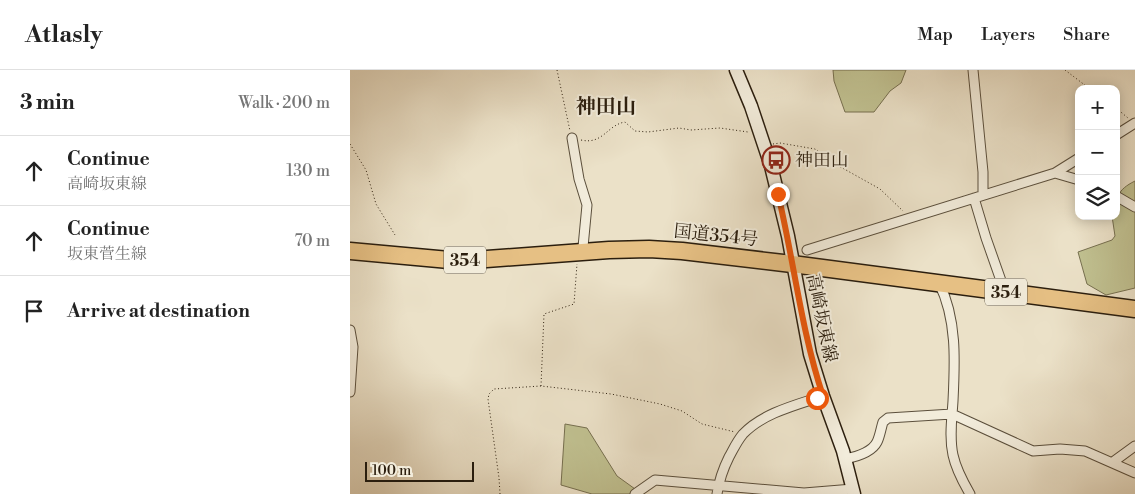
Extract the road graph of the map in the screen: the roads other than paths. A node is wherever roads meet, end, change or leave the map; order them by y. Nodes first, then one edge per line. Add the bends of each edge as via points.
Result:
1 (736, 70) edge
2 (973, 70) edge
3 (1132, 120) edge
4 (1120, 131) edge
5 (572, 138) road end
6 (1075, 160) edge
7 (1055, 173) junction
8 (1075, 179) edge
9 (983, 195) junction
10 (974, 198) junction
11 (1120, 198) edge
12 (1135, 207) edge
13 (807, 250) dead end
14 (350, 251) edge
15 (580, 252) junction
16 (792, 264) junction
17 (939, 283) junction
18 (1005, 292) junction
19 (1135, 309) edge
20 (350, 330) edge
21 (350, 392) edge
22 (823, 396) junction
23 (952, 414) junction
24 (1135, 446) edge
25 (845, 459) junction
26 (1113, 462) junction
27 (1135, 473) edge
28 (718, 489) edge
29 (854, 492) edge
30 (635, 494) edge
31 (970, 494) edge

1 - 16 main road, 高崎坂東線 via 763,139
2 - 9 street
3 - 4 street
5 - 15 street via 587,205
6 - 7 street
7 - 8 street
7 - 9 street
9 - 10 street
10 - 13 street
10 - 18 street
11 - 12 street
14 - 15 highway, 国道354号 / 354 via 460,261
15 - 16 highway, 国道354号 / 354 via 649,249
16 - 17 highway, 国道354号 / 354
16 - 22 main road, 高崎坂東線 via 810,354
17 - 18 highway, 国道354号 / 354
17 - 23 street via 946,298 954,344
18 - 19 highway, 国道354号 / 354
20 - 21 street via 353,347
22 - 25 main road, 高崎坂東線
22 - 28 street via 780,411 742,435 725,466
23 - 25 street via 885,419 873,447
23 - 26 street via 1033,451 1086,451
23 - 31 street via 953,453
24 - 26 street
25 - 29 main road, 高崎坂東線
26 - 27 street
28 - 29 street
28 - 30 street via 655,480

